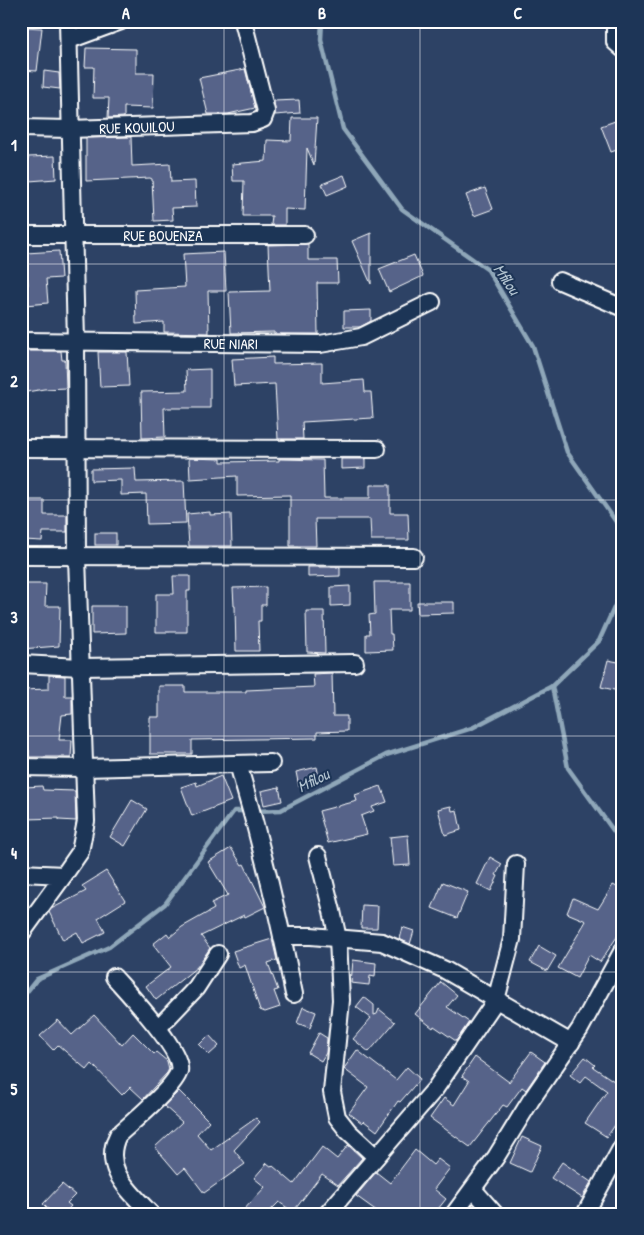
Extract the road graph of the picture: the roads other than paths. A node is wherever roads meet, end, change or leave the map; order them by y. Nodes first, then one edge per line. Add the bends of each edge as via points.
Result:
1 (68, 21) edge
2 (121, 21) edge
3 (243, 21) edge
4 (615, 21) edge
5 (69, 40) junction
6 (623, 49) edge
7 (21, 128) edge
8 (70, 129) junction
9 (72, 234) junction
10 (21, 235) edge
11 (305, 235) dead end
12 (560, 281) dead end
13 (432, 302) dead end
14 (623, 308) edge
15 (21, 341) edge
16 (76, 341) junction
17 (21, 448) edge
18 (76, 448) junction
19 (377, 448) dead end
20 (21, 556) edge
21 (78, 557) junction
22 (414, 557) dead end
23 (356, 663) dead end
24 (21, 664) edge
25 (81, 667) junction
26 (271, 763) dead end
27 (238, 764) junction
28 (21, 767) edge
29 (85, 768) junction
30 (318, 856) dead end
31 (516, 864) dead end
32 (21, 873) edge
33 (64, 875) junction
34 (21, 934) edge
35 (282, 936) junction
36 (338, 939) junction
37 (623, 950) edge
38 (218, 954) dead end
39 (114, 977) dead end
40 (294, 994) dead end
41 (496, 1000) junction
42 (158, 1028) junction
43 (571, 1043) junction
44 (623, 1145) edge
45 (376, 1157) junction
46 (473, 1189) junction
47 (151, 1214) edge
48 (327, 1214) edge
49 (454, 1214) edge
50 (496, 1214) edge
51 (585, 1214) edge

1 - 5 street
2 - 5 street
3 - 8 street, RUE KOUILOU via 266,111 263,119 252,123
4 - 6 street via 615,42
5 - 8 street
7 - 8 street, RUE KOUILOU
8 - 9 street
9 - 10 street, RUE BOUENZA
9 - 11 street, RUE BOUENZA
9 - 16 street
12 - 14 street
13 - 16 street, RUE NIARI via 361,337 320,344
15 - 16 street, RUE NIARI
16 - 18 street
17 - 18 street
18 - 19 street
18 - 21 street
20 - 21 street
21 - 22 street
21 - 25 street
23 - 25 street
24 - 25 street
25 - 29 street
26 - 27 street
27 - 29 street
27 - 35 street
28 - 29 street
29 - 33 street via 86,821 80,852
30 - 36 street
31 - 41 street via 512,939
32 - 33 street
33 - 34 street
35 - 36 street
35 - 40 street
36 - 41 street via 382,942 445,970
36 - 45 street via 341,1000 332,1092 337,1117
37 - 43 street
38 - 42 street via 196,988
39 - 42 street
41 - 43 street
41 - 45 street via 436,1089
42 - 47 street via 175,1054 179,1071 170,1086 118,1135 113,1144 112,1158 122,1182
43 - 46 street
44 - 51 street
45 - 48 street
46 - 49 street
46 - 50 street

